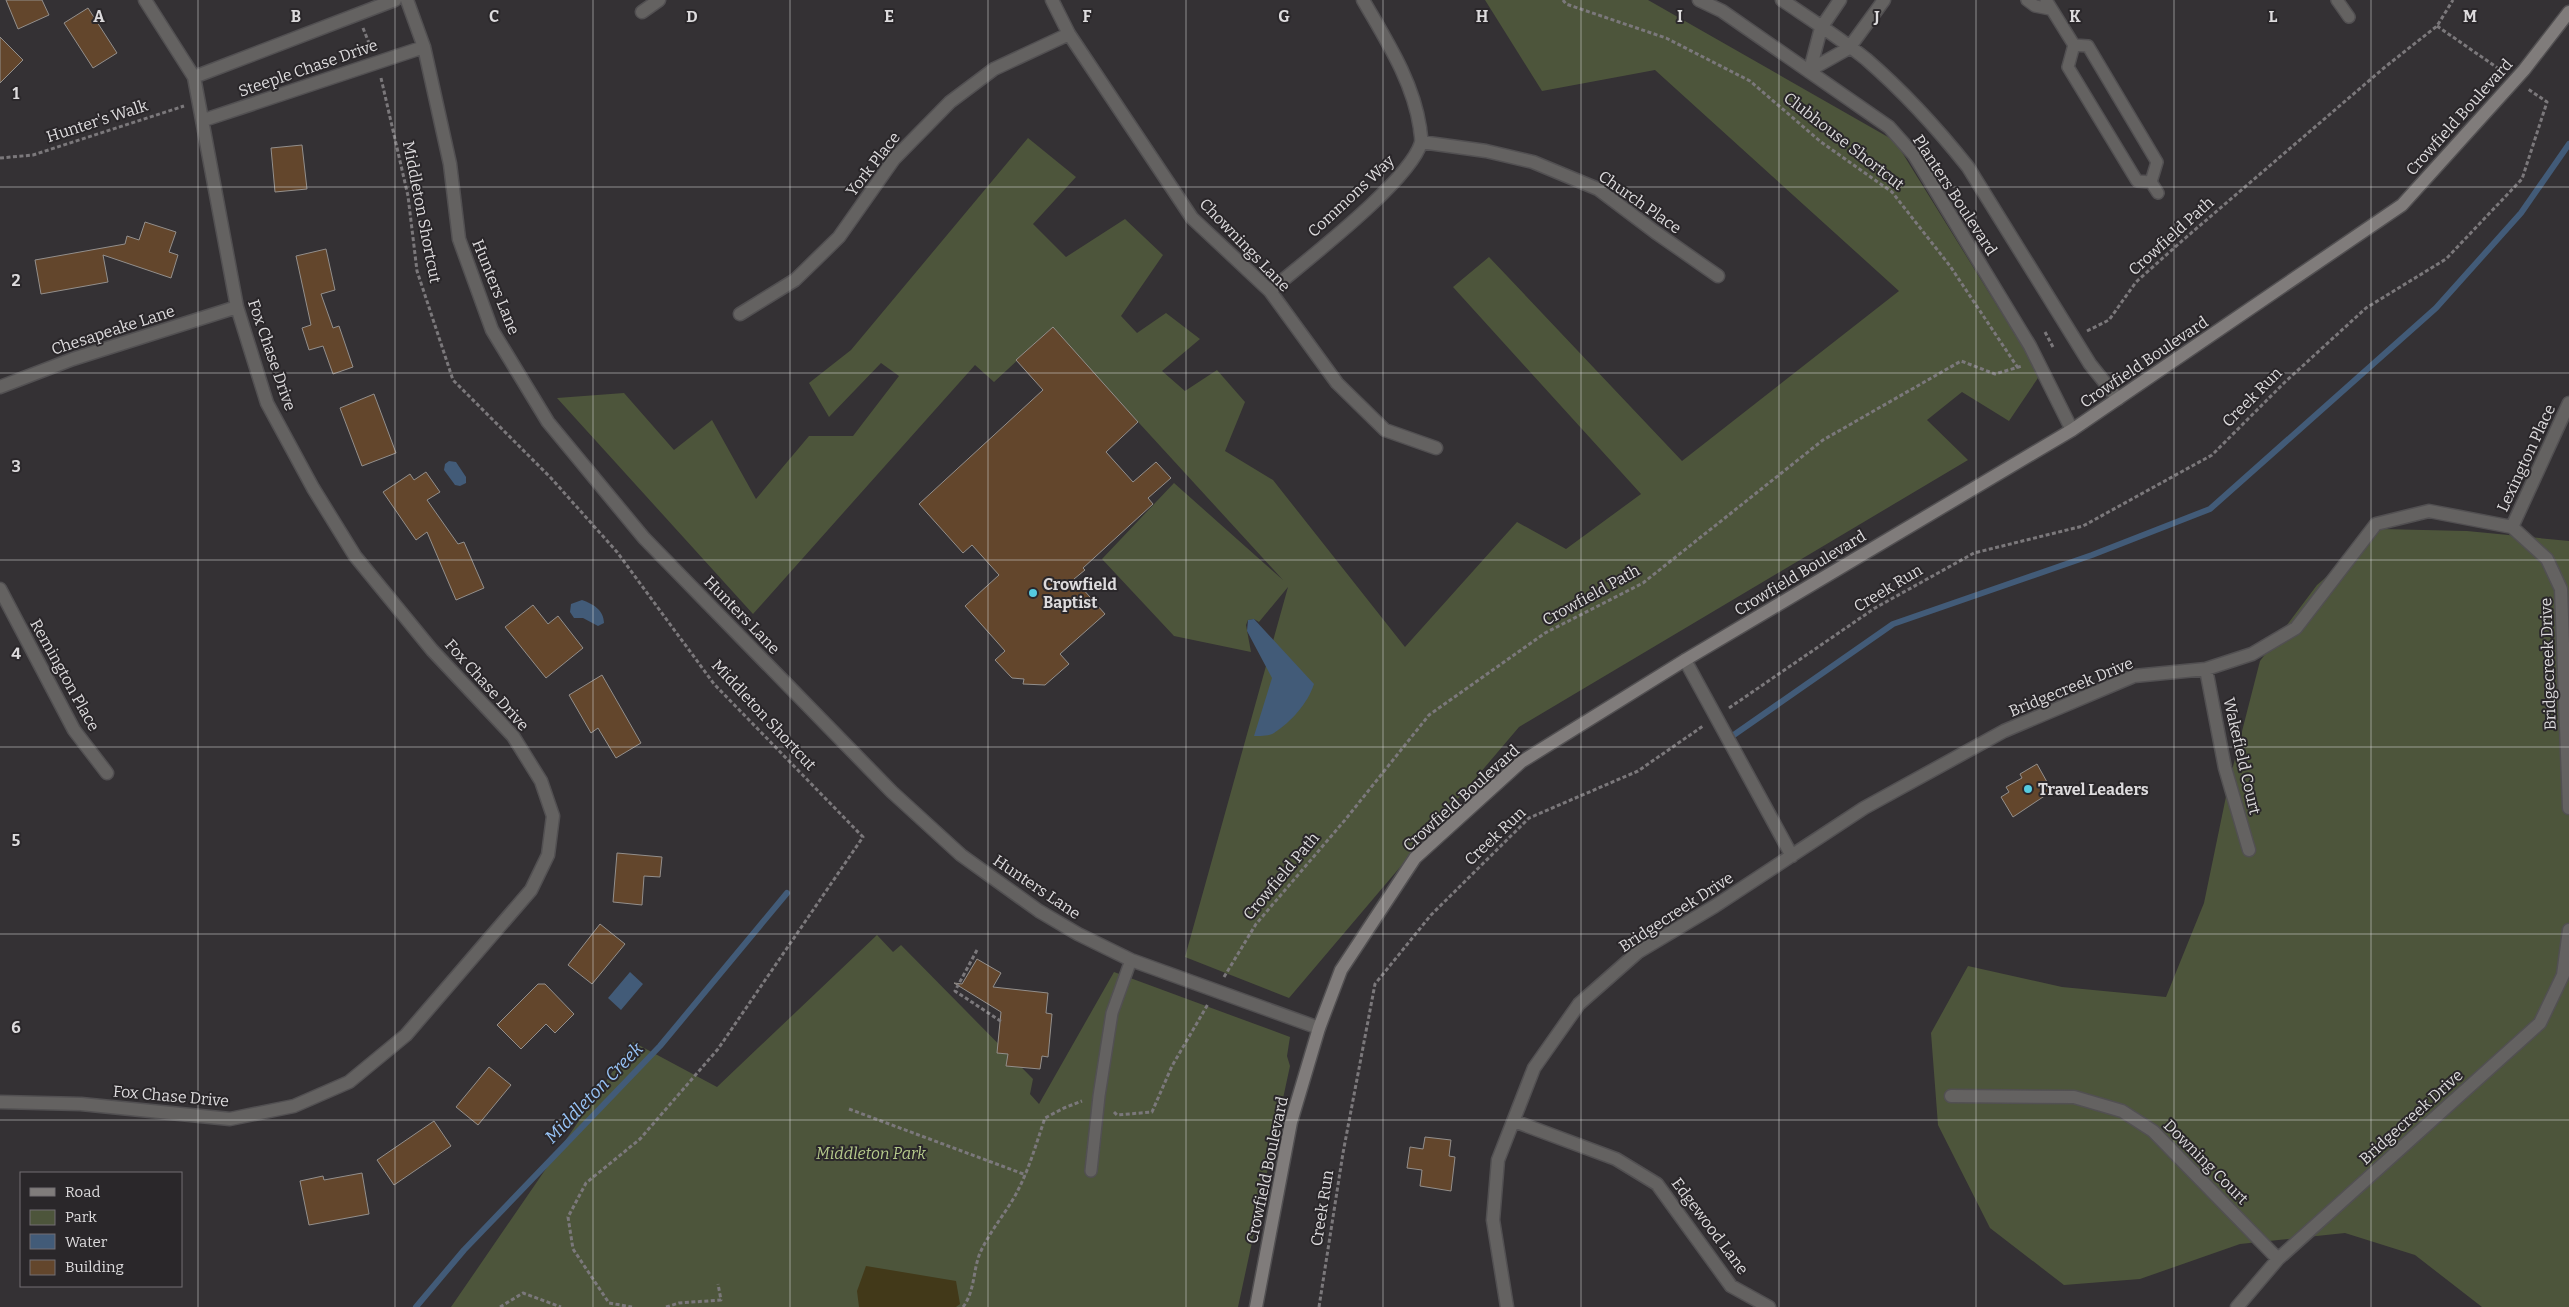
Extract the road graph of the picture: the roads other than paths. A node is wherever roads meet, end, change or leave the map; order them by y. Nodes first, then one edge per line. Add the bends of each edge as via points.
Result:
1 (145, 0) edge
2 (395, 0) edge
3 (406, 0) edge
4 (659, 0) edge
5 (1052, 0) edge
6 (1363, 0) edge
7 (1699, 0) edge
8 (1782, 0) edge
9 (1840, 0) edge
10 (1884, 0) edge
11 (2027, 0) edge
12 (2337, 0) edge
13 (2048, 4) edge
14 (642, 12) dead end
15 (2569, 12) edge
16 (2349, 17) dead end
17 (1821, 28) junction
18 (1069, 34) junction
19 (2074, 45) junction
20 (424, 47) junction
21 (1849, 48) junction
22 (1810, 70) junction
23 (194, 77) junction
24 (204, 120) junction
25 (1422, 142) junction
26 (2151, 182) junction
27 (2158, 193) dead end
28 (1718, 276) dead end
29 (1270, 291) junction
30 (237, 307) junction
31 (740, 314) dead end
32 (0, 387) edge
33 (2118, 399) junction
34 (2569, 403) edge
35 (2072, 430) junction
36 (1436, 448) dead end
37 (2512, 527) junction
38 (0, 589) edge
39 (1685, 660) junction
40 (2206, 669) junction
41 (107, 772) dead end
42 (2569, 808) edge
43 (2249, 850) dead end
44 (1792, 856) junction
45 (2569, 930) edge
46 (1131, 960) junction
47 (1319, 1028) junction
48 (1951, 1096) dead end
49 (0, 1102) edge
50 (1514, 1121) junction
51 (1091, 1171) dead end
52 (2278, 1259) junction
53 (1256, 1307) edge
54 (1506, 1307) edge
55 (1769, 1307) edge
56 (2237, 1307) edge

1 - 23 street
2 - 23 street, Steeple Chase Drive
3 - 20 street, Hunters Lane
4 - 14 street
5 - 18 street, Chownings Lane
6 - 25 street via 1396,58 1417,111
7 - 22 street, Planters Boulevard via 1722,11
8 - 17 street, Planters Boulevard
9 - 17 street
10 - 21 street
11 - 13 lane via 2036,6
12 - 16 lane
13 - 19 lane
15 - 33 main road, Crowfield Boulevard via 2515,80 2402,205
17 - 21 street, Planters Boulevard
17 - 22 street
18 - 29 street, Chownings Lane via 1192,218
18 - 31 street, York Place via 994,69 950,102 894,159 839,237 795,280
19 - 26 lane via 2088,46 2157,162
19 - 26 lane via 2068,67 2137,181
20 - 24 street, Steeple Chase Drive
20 - 46 street, Hunters Lane via 450,164 459,239 492,330 548,422 644,538 892,792 961,855 1039,911
21 - 22 street
21 - 33 street, Planters Boulevard via 1865,58 1910,101 1968,167 2090,364
22 - 35 street, Planters Boulevard via 1889,127 1914,155 2036,359
23 - 24 street, Fox Chase Drive
24 - 30 street, Fox Chase Drive
25 - 28 street, Church Place via 1533,162 1598,189
25 - 29 street, Commons Way via 1405,171
26 - 27 lane
29 - 36 street, Chownings Lane via 1337,383 1385,430
30 - 32 street, Chesapeake Lane via 73,359
30 - 49 street, Fox Chase Drive via 268,403 313,488 355,556 432,650 514,736 542,781 553,816 548,855 532,890 412,1028 349,1082 294,1106 230,1119 81,1104
33 - 35 main road, Crowfield Boulevard
34 - 37 street, Lexington Place
35 - 39 main road, Crowfield Boulevard
37 - 40 street, Bridgecreek Drive via 2429,511 2376,524 2296,628 2252,654
37 - 42 street, Bridgecreek Drive via 2547,559 2561,589
38 - 41 street, Remington Place via 74,730
39 - 44 street
39 - 47 main road, Crowfield Boulevard via 1521,762 1415,858 1342,970
40 - 43 street, Wakefield Court via 2225,768
40 - 44 street, Bridgecreek Drive via 2134,676 2004,731 1864,808
44 - 50 street, Bridgecreek Drive via 1638,952 1579,1004 1534,1068
45 - 52 street, Bridgecreek Drive via 2563,976 2540,1023
46 - 47 street, Hunters Lane
46 - 51 lane via 1112,1013 1098,1096
47 - 53 main road, Crowfield Boulevard via 1291,1122
48 - 52 street, Downing Court via 2074,1097 2122,1111 2153,1131
50 - 54 street, Bridgecreek Drive via 1498,1160 1493,1220
50 - 55 street, Edgewood Lane via 1616,1159 1657,1184 1731,1286
52 - 56 street, Bridgecreek Drive

